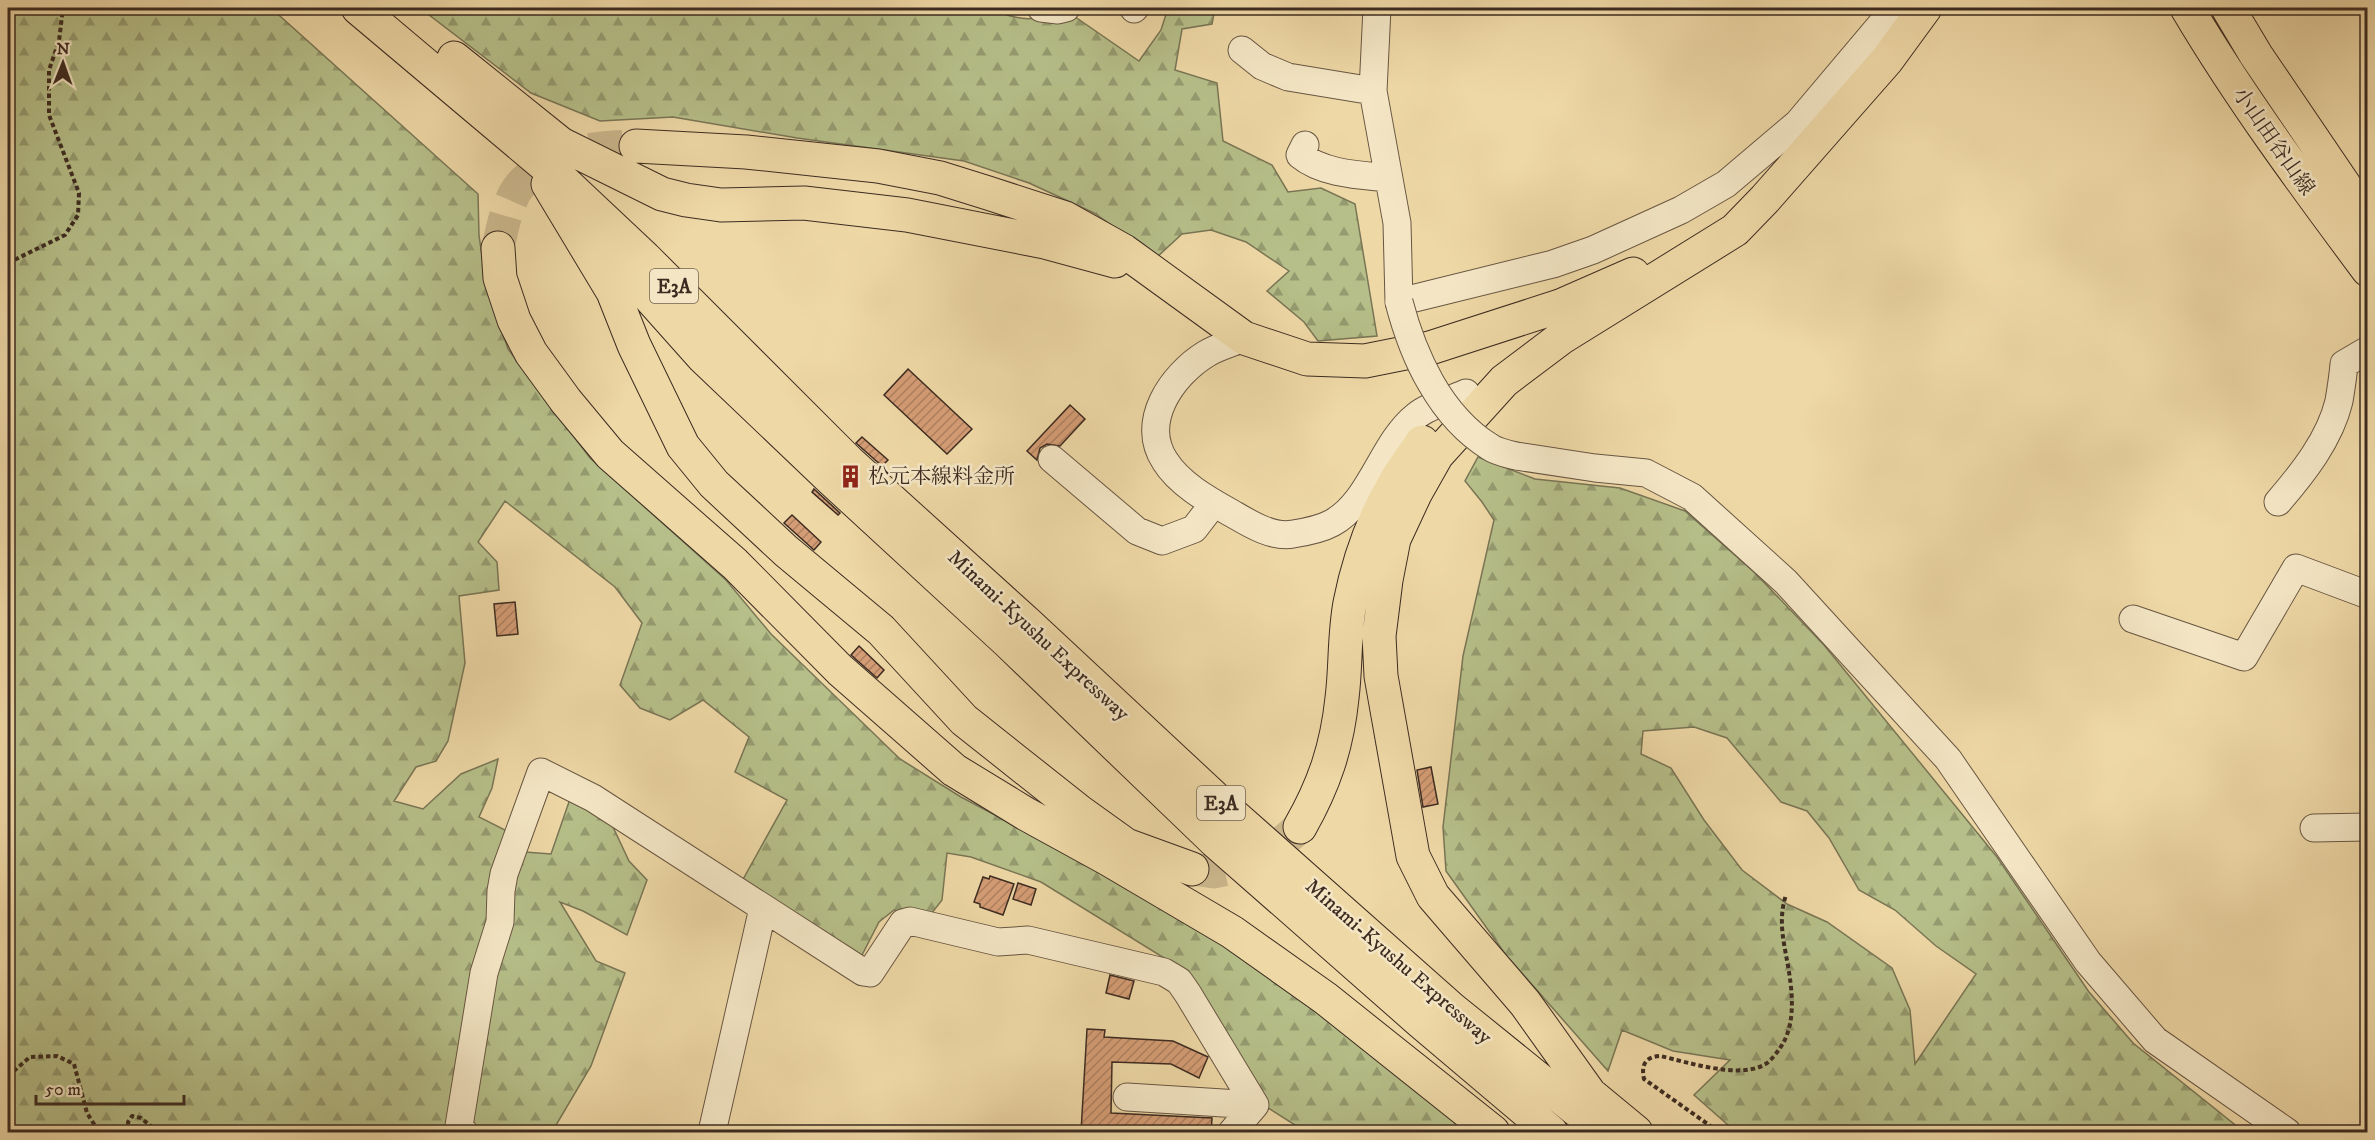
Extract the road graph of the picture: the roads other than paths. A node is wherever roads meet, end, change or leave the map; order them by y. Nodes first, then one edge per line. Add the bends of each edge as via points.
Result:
1 (358, 8) edge
2 (388, 8) edge
3 (1041, 8) edge
4 (1066, 8) edge
5 (1377, 8) edge
6 (1895, 8) edge
7 (1925, 8) edge
8 (2187, 8) edge
9 (2228, 8) edge
10 (1242, 50) dead end
11 (1373, 91) junction
12 (491, 118) junction
13 (1305, 145) dead end
14 (636, 146) tunnel mouth
15 (1389, 178) junction
16 (548, 184) junction
17 (1765, 199) junction
18 (2367, 220) edge
19 (498, 248) tunnel mouth
20 (2367, 270) edge
21 (1637, 292) junction
22 (1399, 302) junction
23 (1216, 316) junction
24 (1244, 338) junction
25 (2367, 350) edge
26 (1466, 393) junction
27 (1052, 459) dead end
28 (2278, 502) dead end
29 (1214, 503) junction
30 (2367, 595) edge
31 (2133, 619) dead end
32 (1300, 827) tunnel mouth
33 (2367, 827) edge
34 (2314, 828) dead end
35 (1192, 869) tunnel mouth
36 (763, 908) junction
37 (1127, 1097) dead end
38 (1255, 1105) junction
39 (464, 1132) edge
40 (712, 1132) edge
41 (1232, 1132) edge
42 (1493, 1132) edge
43 (1551, 1132) edge
44 (1604, 1132) edge
45 (1636, 1132) edge
46 (2287, 1132) edge

1 - 12 main road, Minami-Kyushu Expressway / E3A
2 - 23 main road via 561,144 662,194 721,205 852,207 1045,242 1115,260
3 - 4 street
5 - 11 street
6 - 22 street via 1798,123 1726,184 1593,250 1553,264
7 - 17 main road via 1887,60
8 - 20 main road, 小山田谷山線 via 2279,151
9 - 18 main road, 小山田谷山線
10 - 11 street via 1262,66 1288,77
11 - 15 street
12 - 16 main road, Minami-Kyushu Expressway / E3A
12 - 44 main road, Minami-Kyushu Expressway / E3A via 645,258 849,462 1232,814 1452,1009
13 - 15 street via 1300,155 1310,163 1351,174
14 - 23 main road via 746,152 867,165 940,178 1065,218 1124,251
15 - 22 street via 1396,223
16 - 35 main road via 613,292 683,446 714,484 786,551 881,630 964,720 1126,845
16 - 43 main road, Minami-Kyushu Expressway / E3A via 703,357 831,479 1215,841
17 - 21 main road via 1735,230
17 - 24 main road via 1689,246 1618,281 1560,306 1430,348 1365,361 1332,361 1296,357
19 - 42 main road via 500,278 514,320 531,353 566,401 610,454 735,564 840,670 954,770 1232,932 1325,998
21 - 26 main road via 1536,341
21 - 45 main road via 1561,338 1504,381 1437,455 1394,539 1379,636 1381,676 1413,856 1433,896 1525,1003 1590,1094
22 - 46 street, bridge via 1407,334 1429,380 1447,407 1491,448 1516,456 1646,473 1692,497 1786,582 1948,759 2088,963 2155,1040
23 - 24 main road
24 - 29 street via 1208,353 1190,366 1173,383 1157,415 1158,445 1165,462
25 - 28 street via 2344,364 2338,402 2328,430 2301,476
26 - 29 street via 1417,414 1396,437 1351,508 1333,523 1290,535 1270,532
26 - 32 main road via 1447,410 1394,484 1362,556 1350,604 1342,697 1331,760
27 - 29 street via 1137,531 1162,541 1194,529
30 - 31 street via 2296,568 2244,657
33 - 34 street
36 - 38 street via 863,972 870,973 903,923 910,921 998,942 1028,940 1164,972 1179,981 1188,994
36 - 39 street via 593,798 541,772 504,874 500,922 484,973 459,1126
36 - 40 street
37 - 38 street
38 - 41 street

